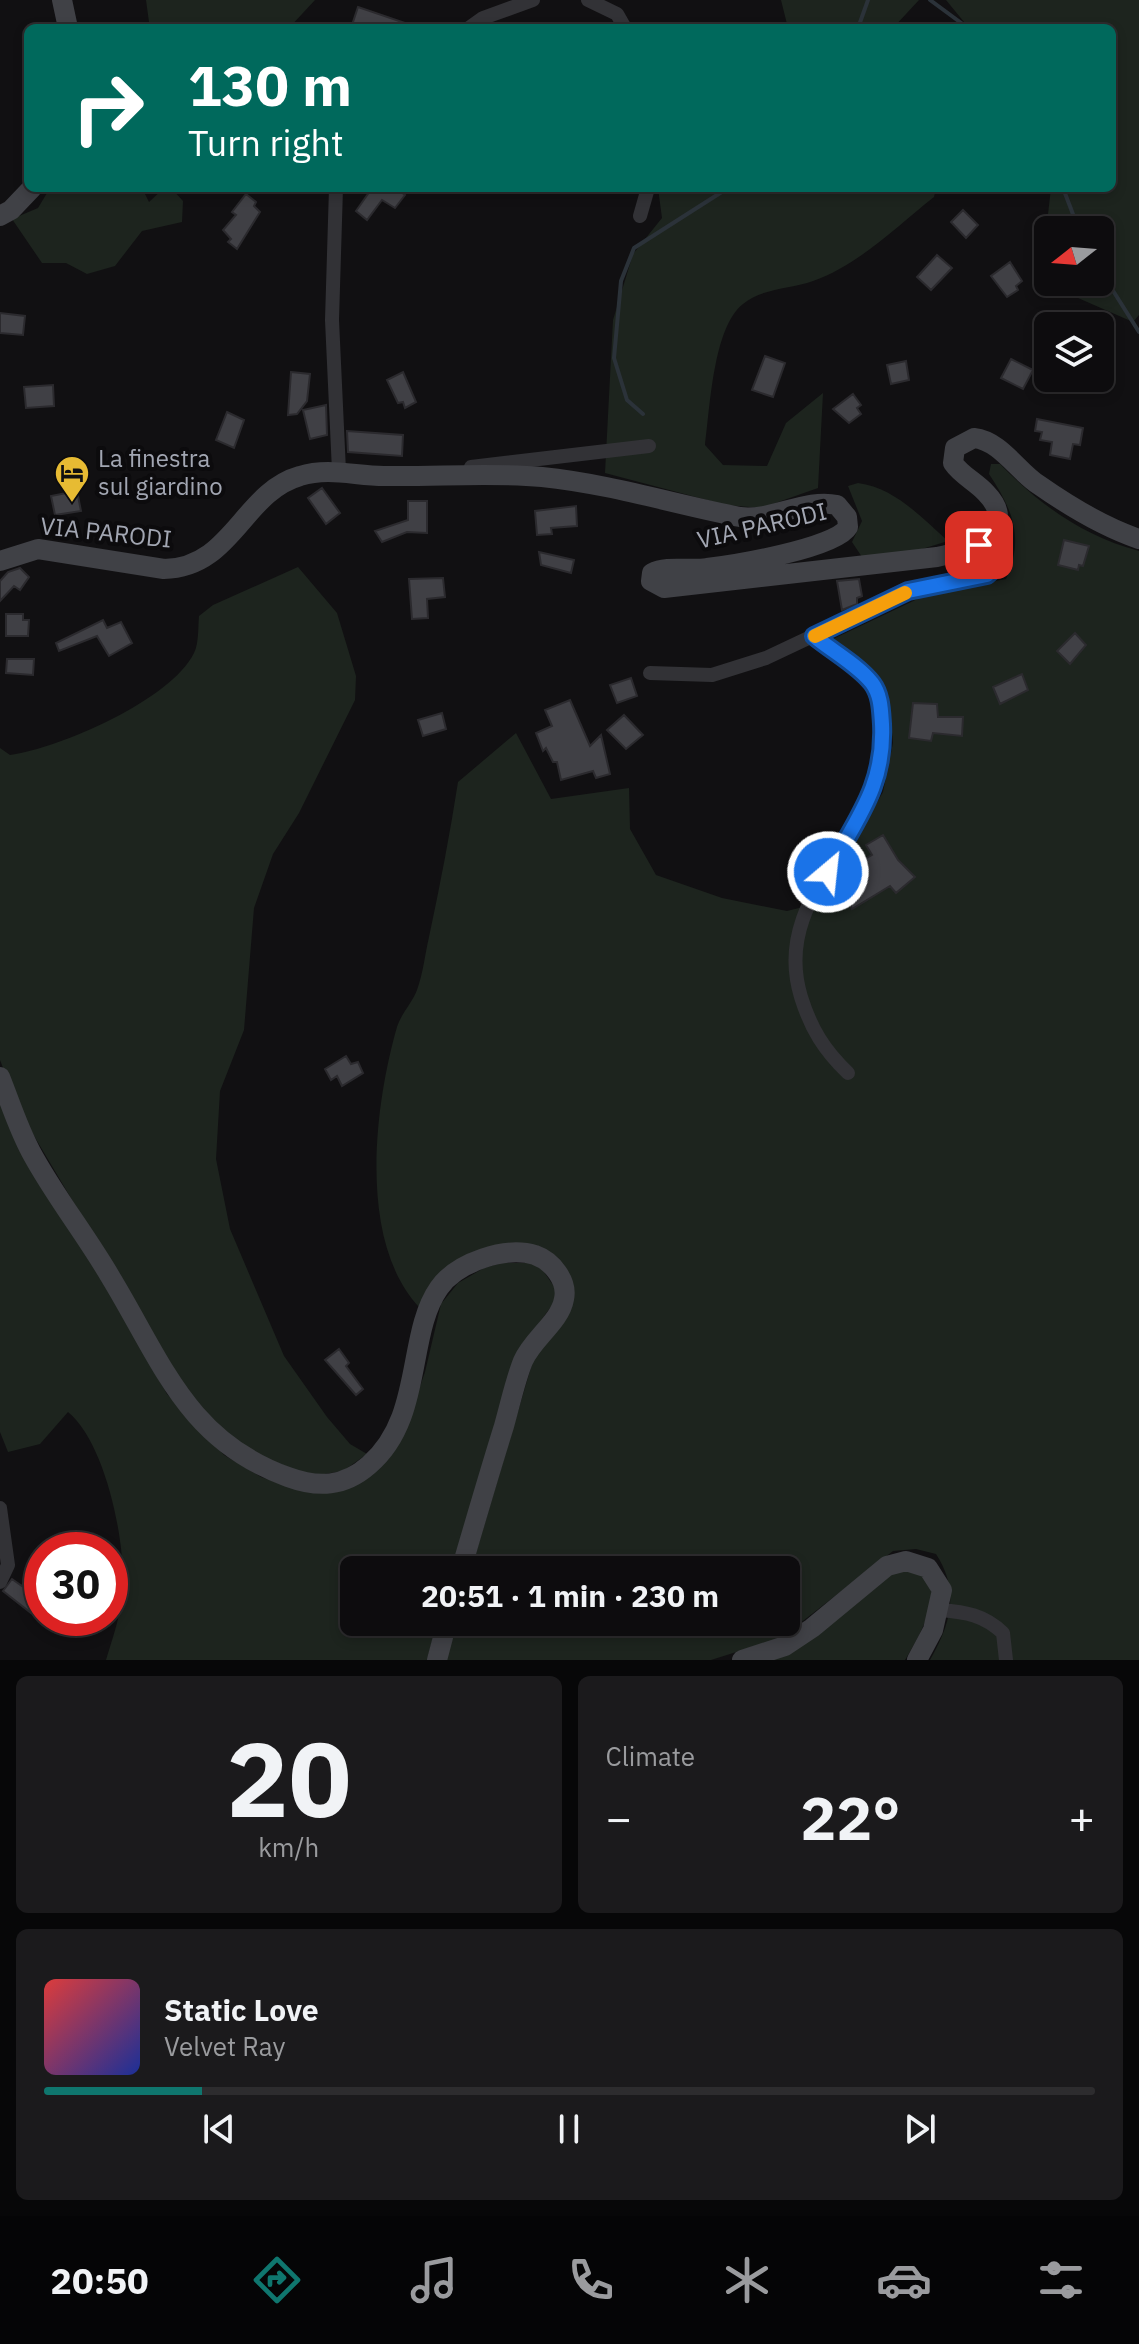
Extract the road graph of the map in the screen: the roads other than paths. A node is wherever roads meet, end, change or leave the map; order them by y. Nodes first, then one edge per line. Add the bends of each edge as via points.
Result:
1 (62, 0) edge
2 (533, 0) edge
3 (588, 0) edge
4 (67, 24) edge
5 (475, 24) edge
6 (623, 24) edge
7 (28, 192) edge
8 (336, 192) edge
9 (647, 192) edge
10 (0, 216) edge
11 (640, 216) dead end
12 (649, 446) dead end
13 (339, 471) junction
14 (439, 473) junction
15 (1139, 539) edge
16 (979, 545) junction
17 (0, 561) edge
18 (814, 636) junction
19 (650, 673) dead end
20 (848, 1073) dead end
21 (0, 1077) edge
22 (0, 1508) edge
23 (465, 1556) edge
24 (0, 1582) edge
25 (940, 1610) junction
26 (443, 1636) edge
27 (437, 1660) edge
28 (742, 1660) edge
29 (917, 1660) edge
30 (1006, 1660) edge

1 - 4 street
2 - 5 street
3 - 6 street via 617,14
7 - 10 street
8 - 13 street via 332,320
9 - 11 street
12 - 14 street
13 - 14 street, VIA PARODI via 382,477
13 - 17 street, VIA PARODI via 299,476 272,490 219,547 179,568 38,549
14 - 16 street, VIA PARODI via 574,482 750,518 832,504 847,517 844,533 813,545 706,569 652,573 651,581 664,588 937,557
15 - 16 street via 1049,492 987,440 974,438 959,443 952,458 955,467 988,494 995,509 992,530
16 - 18 street via 992,551 996,560 987,575 908,591
18 - 19 street via 712,675
18 - 20 street via 871,681 881,701 884,758 868,804 799,923 794,959 807,1015 823,1049
21 - 23 street via 29,1149 180,1398 239,1456 304,1483 339,1482 382,1451 412,1387 434,1296 445,1281 470,1265 508,1253 533,1255 552,1267 565,1297 523,1361
22 - 24 street via 8,1565
25 - 28 street via 942,1590 934,1573 915,1561 894,1563 785,1646
25 - 29 street
25 - 30 street via 992,1622 1003,1633
26 - 27 street

